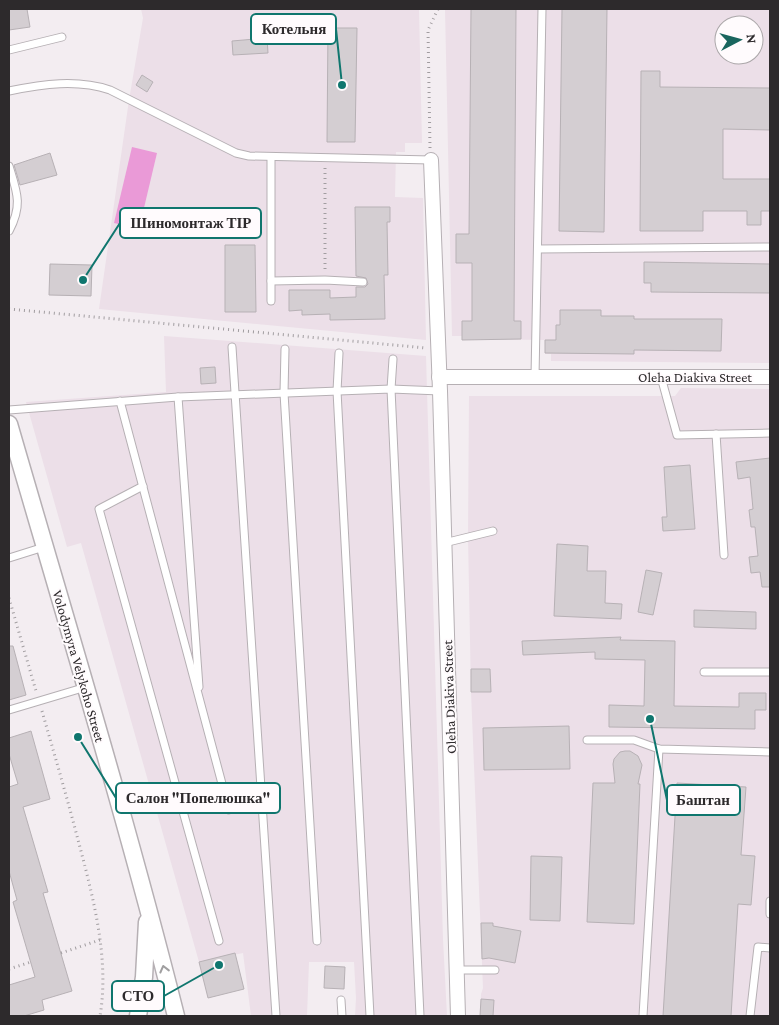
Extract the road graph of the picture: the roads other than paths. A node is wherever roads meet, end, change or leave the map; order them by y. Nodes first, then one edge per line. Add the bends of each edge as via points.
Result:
1 (542, 9) edge
2 (62, 37) dead end
3 (9, 50) edge
4 (9, 91) edge
5 (271, 158) junction
6 (431, 160) joint
7 (9, 166) edge
8 (9, 231) edge
9 (770, 247) edge
10 (538, 249) junction
11 (271, 282) junction
12 (363, 282) dead end
13 (271, 301) dead end
14 (232, 347) dead end
15 (285, 349) dead end
16 (338, 354) dead end
17 (393, 359) dead end
18 (535, 377) junction
19 (661, 377) junction
20 (770, 377) edge
21 (439, 384) junction
22 (391, 389) junction
23 (337, 391) junction
24 (284, 393) junction
25 (235, 395) junction
26 (178, 397) junction
27 (120, 401) junction
28 (9, 410) edge
29 (9, 424) edge
30 (770, 433) edge
31 (716, 434) junction
32 (143, 486) junction
33 (493, 531) dead end
34 (444, 543) junction
35 (45, 547) junction
36 (724, 555) dead end
37 (9, 558) edge
38 (704, 672) dead end
39 (770, 672) edge
40 (86, 687) junction
41 (201, 705) junction
42 (9, 710) edge
43 (587, 740) dead end
44 (659, 749) junction
45 (770, 752) edge
46 (229, 810) dead end
47 (770, 901) edge
48 (148, 908) junction
49 (770, 914) edge
50 (219, 941) dead end
51 (318, 941) dead end
52 (770, 948) edge
53 (457, 970) junction
54 (495, 970) dead end
55 (341, 1000) dead end
56 (138, 1016) edge
57 (176, 1016) edge
58 (276, 1016) edge
59 (342, 1016) edge
60 (370, 1016) edge
61 (420, 1016) edge
62 (458, 1016) edge
63 (643, 1016) edge
64 (750, 1016) edge

1 - 10 lane
2 - 3 lane
4 - 5 lane via 66,83 95,85 236,153
5 - 6 lane
5 - 11 lane
6 - 21 street, Oleha Diakiva Street
7 - 8 lane via 18,197
9 - 10 lane
10 - 18 lane
11 - 12 lane
11 - 13 lane
14 - 25 lane
15 - 24 lane
16 - 23 lane
17 - 22 lane
18 - 19 street, Oleha Diakiva Street
18 - 21 street, Oleha Diakiva Street
19 - 20 street, Oleha Diakiva Street
19 - 31 lane via 677,436
21 - 22 lane
21 - 34 street, Oleha Diakiva Street
22 - 23 lane
22 - 61 lane
23 - 24 lane
23 - 60 lane
24 - 25 lane
24 - 51 lane
25 - 26 lane
25 - 58 lane
26 - 27 lane
26 - 41 lane
27 - 28 lane
27 - 32 lane
29 - 35 street, Volodymyra Velykoho Street
30 - 31 lane
31 - 36 lane
32 - 41 lane
32 - 50 lane via 99,509
33 - 34 lane
34 - 53 street, Oleha Diakiva Street
35 - 37 lane
35 - 40 street, Volodymyra Velykoho Street
38 - 39 lane
40 - 42 lane
40 - 48 street, Volodymyra Velykoho Street
41 - 46 lane
43 - 44 lane via 634,740
44 - 45 lane
44 - 63 lane
47 - 49 lane
48 - 56 street, Volodymyra Velykoho Street
57 -> 48 street, Volodymyra Velykoho Street
52 - 64 lane via 758,947
53 - 54 lane
53 - 62 street, Oleha Diakiva Street
55 - 59 lane

